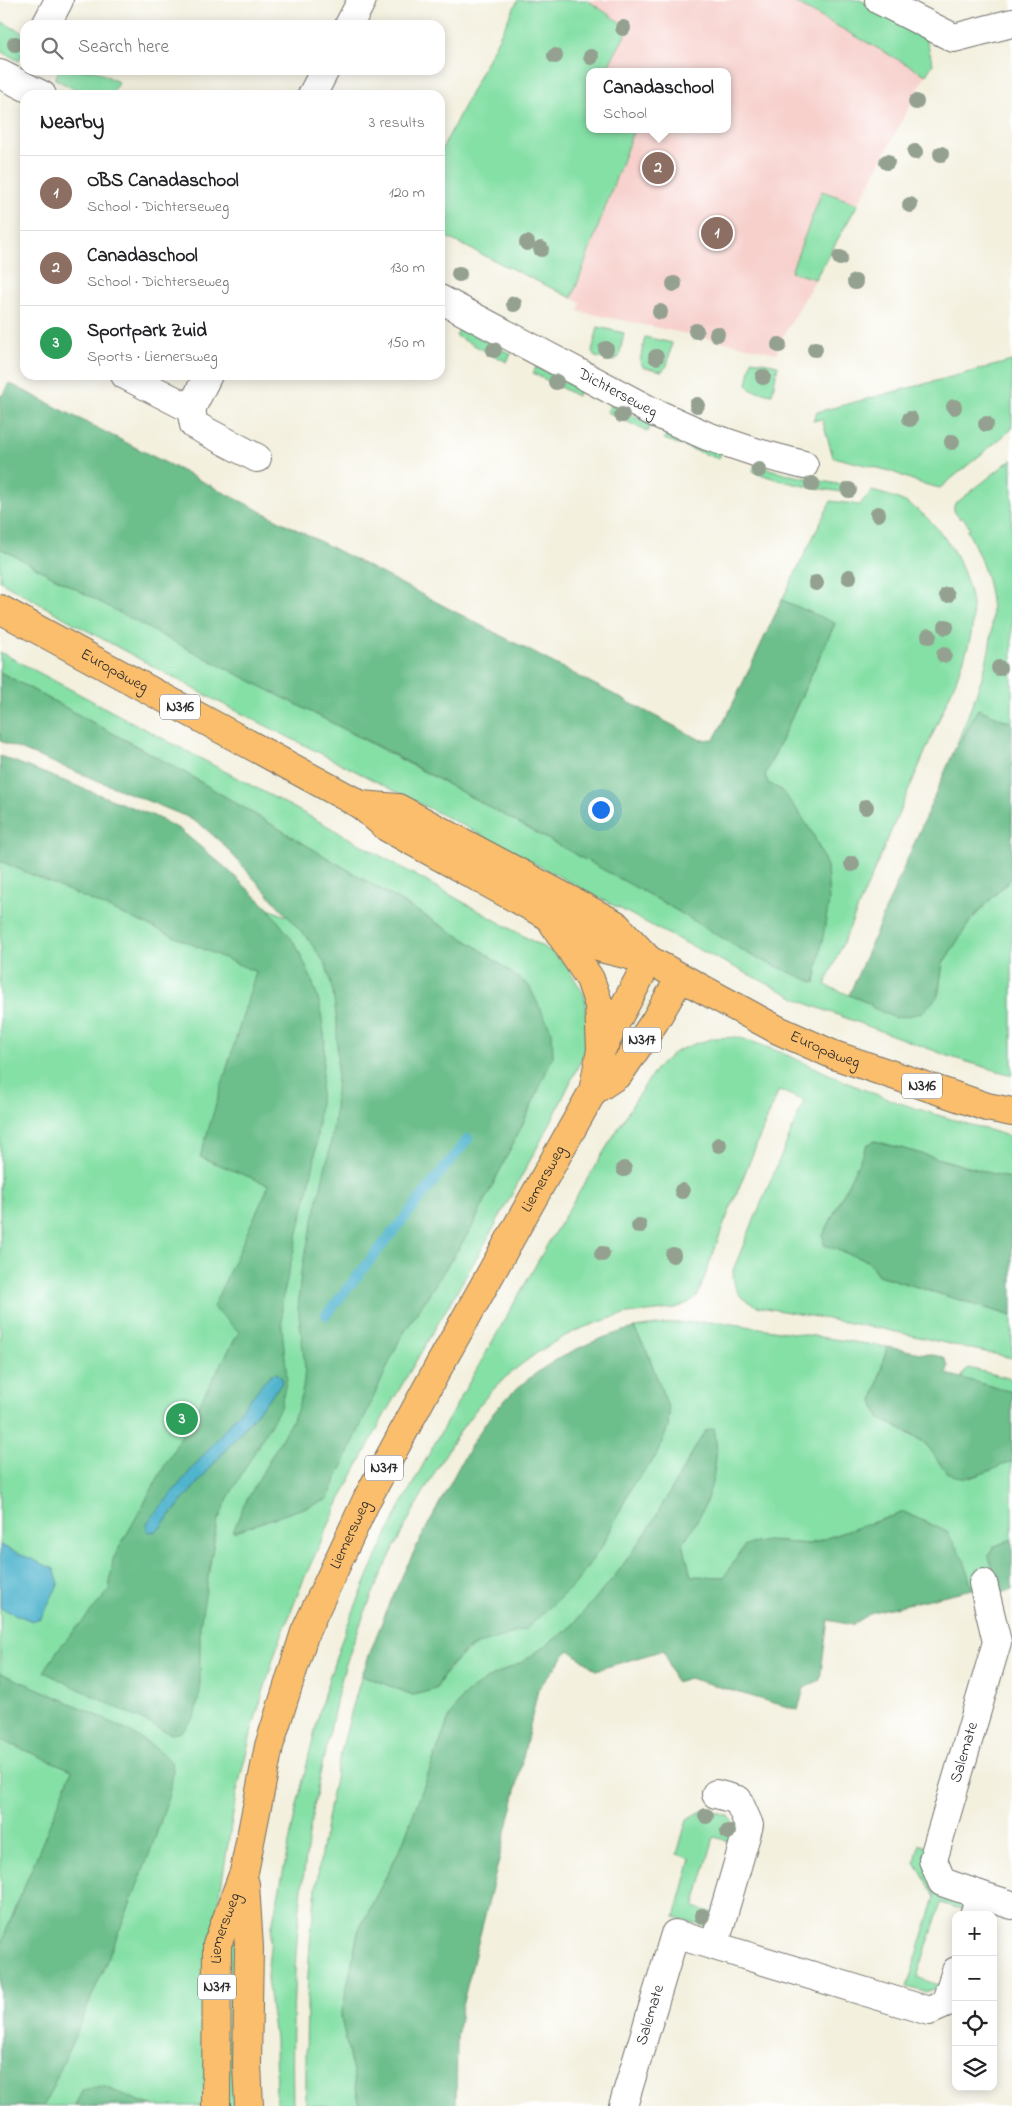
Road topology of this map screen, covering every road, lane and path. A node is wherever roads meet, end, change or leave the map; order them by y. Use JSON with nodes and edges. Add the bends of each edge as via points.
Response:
{"nodes":[{"id":1,"x":59,"y":0,"type":"edge"},
{"id":2,"x":362,"y":0,"type":"edge"},
{"id":3,"x":879,"y":0,"type":"edge"},
{"id":4,"x":49,"y":20,"type":"edge"},
{"id":5,"x":352,"y":20,"type":"edge"},
{"id":6,"x":1012,"y":23,"type":"edge"},
{"id":7,"x":14,"y":74,"type":"edge"},
{"id":8,"x":322,"y":75,"type":"edge"},
{"id":9,"x":35,"y":90,"type":"edge"},
{"id":10,"x":315,"y":90,"type":"edge"},
{"id":11,"x":445,"y":302,"type":"edge"},
{"id":12,"x":135,"y":380,"type":"edge"},
{"id":13,"x":206,"y":380,"type":"edge"},
{"id":14,"x":191,"y":409,"type":"junction"},
{"id":15,"x":257,"y":458,"type":"dead end"},
{"id":16,"x":804,"y":465,"type":"dead end"},
{"id":17,"x":0,"y":609,"type":"edge"},
{"id":18,"x":361,"y":805,"type":"junction"},
{"id":19,"x":548,"y":916,"type":"junction"},
{"id":20,"x":649,"y":960,"type":"junction"},
{"id":21,"x":680,"y":978,"type":"junction"},
{"id":22,"x":602,"y":1050,"type":"junction"},
{"id":23,"x":593,"y":1091,"type":"junction"},
{"id":24,"x":1012,"y":1112,"type":"edge"},
{"id":25,"x":983,"y":1584,"type":"dead end"},
{"id":26,"x":716,"y":1794,"type":"dead end"},
{"id":27,"x":244,"y":1872,"type":"junction"},
{"id":28,"x":977,"y":1905,"type":"edge"},
{"id":29,"x":1012,"y":1905,"type":"edge"},
{"id":30,"x":714,"y":1946,"type":"junction"},
{"id":31,"x":952,"y":1984,"type":"edge"},
{"id":32,"x":216,"y":2106,"type":"edge"},
{"id":33,"x":249,"y":2106,"type":"edge"},
{"id":34,"x":622,"y":2106,"type":"edge"}],
"edges":[{"from":1,"to":4,"type":"street"},
{"from":2,"to":5,"type":"street"},
{"from":3,"to":6,"type":"street","via":[[954,38]]},
{"from":7,"to":9,"type":"street"},
{"from":8,"to":10,"type":"street"},
{"from":11,"to":16,"type":"street","name":"Dichterseweg","via":[[650,412],[707,436]]},
{"from":12,"to":14,"type":"street"},
{"from":13,"to":14,"type":"street"},
{"from":14,"to":15,"type":"street","via":[[194,425]]},
{"from":17,"to":18,"type":"main road","name":"Europaweg","number":"N316"},
{"from":18,"to":19,"type":"main road","name":"Europaweg","number":"N316","via":[[388,828]]},
{"from":18,"to":20,"type":"main road","name":"Europaweg","number":"N316","via":[[398,808],[616,924]]},
{"from":19,"to":20,"type":"main road","name":"Europaweg","number":"N316","via":[[604,949]]},
{"from":19,"to":22,"type":"main road","via":[[590,979],[599,1004]]},
{"from":20,"to":21,"type":"main road","name":"Europaweg","number":"N316"},
{"from":20,"to":22,"type":"main road","name":"Liemersweg","number":"N317"},
{"from":21,"to":23,"type":"main road","name":"Liemersweg","number":"N317","via":[[619,1074]]},
{"from":21,"to":24,"type":"main road","name":"Europaweg","number":"N316","via":[[778,1030],[834,1055],[987,1107]]},
{"from":22,"to":23,"type":"main road","name":"Liemersweg","number":"N317"},
{"from":23,"to":27,"type":"main road","name":"Liemersweg","number":"N317","via":[[368,1497],[305,1632],[269,1746]]},
{"from":25,"to":28,"type":"street","name":"Salemate","via":[[997,1642],[933,1860],[942,1882]]},
{"from":26,"to":30,"type":"street","via":[[738,1800],[749,1825]]},
{"from":27,"to":32,"type":"main road","name":"Liemersweg","number":"N317","via":[[217,1945]]},
{"from":27,"to":33,"type":"main road","name":"Liemersweg","number":"N317","via":[[249,1948]]},
{"from":28,"to":29,"type":"street","name":"Salemate"},
{"from":30,"to":31,"type":"street","name":"Salemate","via":[[929,2012],[946,2004]]},
{"from":30,"to":34,"type":"street","name":"Salemate","via":[[675,1934]]}]}
